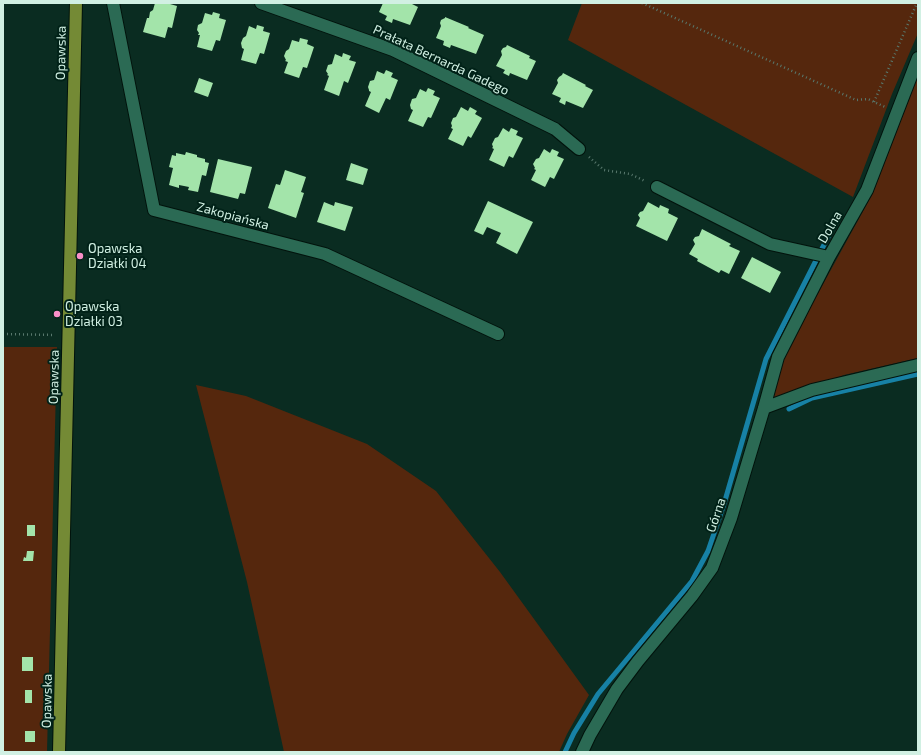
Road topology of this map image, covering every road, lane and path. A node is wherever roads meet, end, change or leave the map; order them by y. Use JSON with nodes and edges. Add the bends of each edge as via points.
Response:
{"nodes":[{"id":1,"x":76,"y":3,"type":"edge"},
{"id":2,"x":113,"y":3,"type":"edge"},
{"id":3,"x":261,"y":3,"type":"edge"},
{"id":4,"x":642,"y":3,"type":"edge"},
{"id":5,"x":917,"y":3,"type":"edge"},
{"id":6,"x":918,"y":58,"type":"edge"},
{"id":7,"x":874,"y":102,"type":"junction"},
{"id":8,"x":897,"y":112,"type":"junction"},
{"id":9,"x":579,"y":149,"type":"joint"},
{"id":10,"x":657,"y":187,"type":"joint"},
{"id":11,"x":829,"y":257,"type":"junction"},
{"id":12,"x":3,"y":334,"type":"edge"},
{"id":13,"x":498,"y":334,"type":"dead end"},
{"id":14,"x":69,"y":335,"type":"junction"},
{"id":15,"x":918,"y":365,"type":"edge"},
{"id":16,"x":764,"y":408,"type":"junction"},
{"id":17,"x":59,"y":752,"type":"edge"},
{"id":18,"x":582,"y":752,"type":"edge"}],
"edges":[{"from":1,"to":14,"type":"main road","name":"Opawska"},
{"from":2,"to":13,"type":"street","name":"Zakopiańska","via":[[154,210],[325,254]]},
{"from":3,"to":9,"type":"street","name":"Prałata Bernarda Gadego","via":[[393,50],[555,129]]},
{"from":4,"to":7,"type":"path","via":[[856,100],[868,99]]},
{"from":5,"to":7,"type":"path"},
{"from":6,"to":8,"type":"street","name":"Dolna"},
{"from":7,"to":8,"type":"path"},
{"from":8,"to":11,"type":"street","name":"Dolna","via":[[867,190]]},
{"from":9,"to":10,"type":"path","via":[[604,170],[630,174]]},
{"from":10,"to":11,"type":"street","via":[[770,244]]},
{"from":11,"to":16,"type":"street","name":"Dolna","via":[[778,357]]},
{"from":12,"to":14,"type":"path"},
{"from":14,"to":17,"type":"main road","name":"Opawska"},
{"from":15,"to":16,"type":"street","via":[[812,390]]},
{"from":16,"to":18,"type":"street","name":"Górna","via":[[731,518],[712,568],[617,689]]}]}
